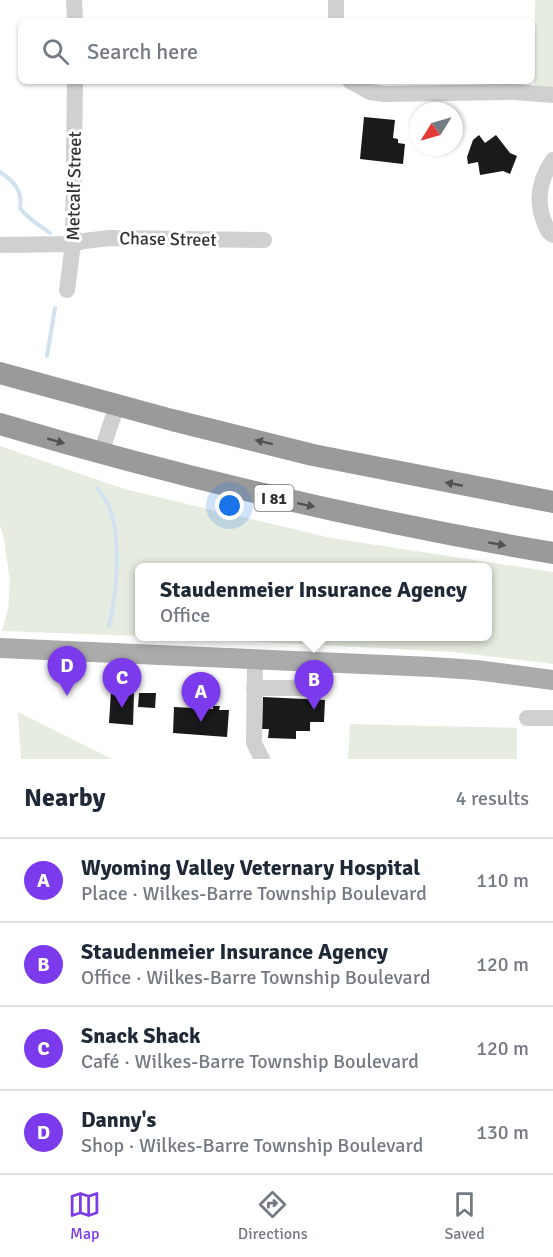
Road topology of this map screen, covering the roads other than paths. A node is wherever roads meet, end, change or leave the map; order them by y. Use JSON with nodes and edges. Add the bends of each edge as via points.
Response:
{"nodes":[{"id":1,"x":74,"y":0,"type":"edge"},
{"id":2,"x":336,"y":0,"type":"edge"},
{"id":3,"x":75,"y":18,"type":"edge"},
{"id":4,"x":336,"y":18,"type":"edge"},
{"id":5,"x":75,"y":84,"type":"edge"},
{"id":6,"x":355,"y":84,"type":"edge"},
{"id":7,"x":553,"y":95,"type":"edge"},
{"id":8,"x":553,"y":160,"type":"edge"},
{"id":9,"x":553,"y":235,"type":"edge"},
{"id":10,"x":264,"y":240,"type":"dead end"},
{"id":11,"x":74,"y":244,"type":"junction"},
{"id":12,"x":0,"y":245,"type":"edge"},
{"id":13,"x":68,"y":290,"type":"dead end"},
{"id":14,"x":0,"y":373,"type":"edge"},
{"id":15,"x":117,"y":405,"type":"junction"},
{"id":16,"x":0,"y":424,"type":"edge"},
{"id":17,"x":101,"y":453,"type":"junction"},
{"id":18,"x":553,"y":502,"type":"edge"},
{"id":19,"x":553,"y":553,"type":"edge"},
{"id":20,"x":0,"y":648,"type":"edge"},
{"id":21,"x":255,"y":658,"type":"junction"},
{"id":22,"x":326,"y":662,"type":"junction"},
{"id":23,"x":553,"y":680,"type":"edge"},
{"id":24,"x":254,"y":688,"type":"junction"},
{"id":25,"x":527,"y":718,"type":"dead end"},
{"id":26,"x":553,"y":718,"type":"edge"},
{"id":27,"x":262,"y":759,"type":"edge"}],
"edges":[{"from":1,"to":3,"type":"street"},
{"from":2,"to":4,"type":"street"},
{"from":5,"to":11,"type":"street","name":"Metcalf Street"},
{"from":6,"to":7,"type":"street","via":[[385,94]]},
{"from":8,"to":9,"type":"street","via":[[539,191],[539,209]]},
{"from":10,"to":11,"type":"street","name":"Chase Street","via":[[110,238]]},
{"from":11,"to":12,"type":"street","name":"Chase Street"},
{"from":11,"to":13,"type":"street","name":"Metcalf Street"},
{"from":14,"to":15,"type":"highway"},
{"from":15,"to":17,"type":"street"},
{"from":18,"to":15,"type":"highway","one_way":true,"via":[[313,455]]},
{"from":16,"to":17,"type":"highway","number":"I 81","one_way":true},
{"from":17,"to":19,"type":"highway","number":"I 81","one_way":true,"via":[[292,502],[450,536]]},
{"from":20,"to":21,"type":"main road"},
{"from":21,"to":22,"type":"main road"},
{"from":21,"to":24,"type":"street"},
{"from":22,"to":23,"type":"main road","via":[[476,670]]},
{"from":22,"to":24,"type":"street","via":[[320,688]]},
{"from":24,"to":27,"type":"street","via":[[254,743]]},
{"from":25,"to":26,"type":"street"}]}
